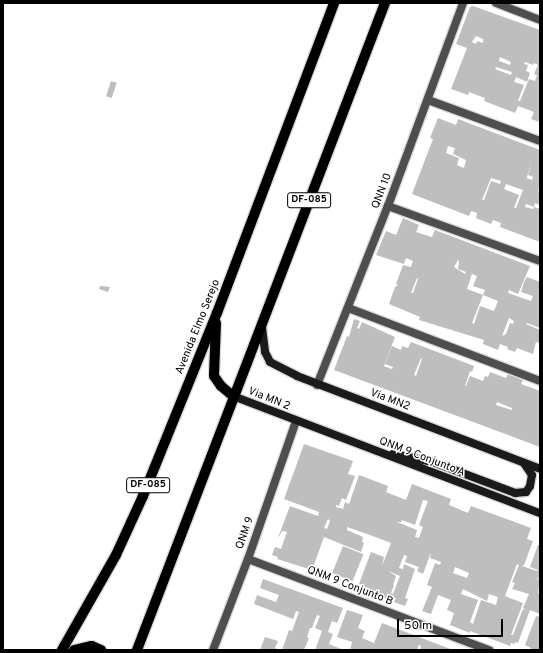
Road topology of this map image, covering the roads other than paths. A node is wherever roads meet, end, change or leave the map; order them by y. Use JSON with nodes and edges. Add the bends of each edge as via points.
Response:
{"nodes":[{"id":1,"x":334,"y":3,"type":"edge"},
{"id":2,"x":385,"y":3,"type":"edge"},
{"id":3,"x":463,"y":3,"type":"edge"},
{"id":4,"x":496,"y":3,"type":"edge"},
{"id":5,"x":540,"y":20,"type":"edge"},
{"id":6,"x":428,"y":100,"type":"junction"},
{"id":7,"x":540,"y":141,"type":"edge"},
{"id":8,"x":388,"y":206,"type":"junction"},
{"id":9,"x":540,"y":261,"type":"edge"},
{"id":10,"x":348,"y":308,"type":"junction"},
{"id":11,"x":217,"y":312,"type":"junction"},
{"id":12,"x":261,"y":325,"type":"junction"},
{"id":13,"x":540,"y":381,"type":"edge"},
{"id":14,"x":317,"y":385,"type":"junction"},
{"id":15,"x":234,"y":396,"type":"junction"},
{"id":16,"x":296,"y":421,"type":"junction"},
{"id":17,"x":369,"y":449,"type":"junction"},
{"id":18,"x":524,"y":463,"type":"junction"},
{"id":19,"x":540,"y":469,"type":"edge"},
{"id":20,"x":540,"y":513,"type":"edge"},
{"id":21,"x":248,"y":559,"type":"junction"},
{"id":22,"x":62,"y":650,"type":"edge"},
{"id":23,"x":74,"y":650,"type":"edge"},
{"id":24,"x":101,"y":650,"type":"edge"},
{"id":25,"x":137,"y":650,"type":"edge"},
{"id":26,"x":213,"y":650,"type":"edge"},
{"id":27,"x":489,"y":650,"type":"edge"}],
"edges":[{"from":1,"to":11,"type":"main road","name":"Avenida Elmo Serejo","number":"DF-085"},
{"from":2,"to":12,"type":"main road","number":"DF-085"},
{"from":3,"to":6,"type":"street","name":"QNN 10"},
{"from":4,"to":5,"type":"street"},
{"from":6,"to":7,"type":"street"},
{"from":6,"to":8,"type":"street","name":"QNN 10"},
{"from":8,"to":9,"type":"street"},
{"from":8,"to":10,"type":"street","name":"QNN 10"},
{"from":10,"to":13,"type":"street"},
{"from":10,"to":14,"type":"street","name":"QNN 10"},
{"from":11,"to":15,"type":"main road","via":[[214,376],[221,386]]},
{"from":11,"to":22,"type":"main road","name":"Avenida Elmo Serejo","number":"DF-085","via":[[143,496],[116,555]]},
{"from":12,"to":14,"type":"main road","name":"Via MN2","via":[[265,352],[270,362]]},
{"from":12,"to":15,"type":"main road","number":"DF-085"},
{"from":14,"to":18,"type":"main road","name":"Via MN2"},
{"from":15,"to":16,"type":"main road","name":"Via MN 2"},
{"from":15,"to":25,"type":"main road","number":"DF-085"},
{"from":16,"to":17,"type":"main road","name":"QNM 9 Conjunto A"},
{"from":16,"to":21,"type":"street","name":"QNM 9"},
{"from":17,"to":18,"type":"main road","via":[[433,462],[515,493],[526,492],[530,486],[532,475]]},
{"from":17,"to":20,"type":"main road","name":"QNM 9 Conjunto A"},
{"from":18,"to":19,"type":"main road","name":"Via MN2"},
{"from":21,"to":26,"type":"street","name":"QNM 9"},
{"from":21,"to":27,"type":"street","name":"QNM 9 Conjunto B"},
{"from":23,"to":24,"type":"main road","via":[[92,646]]}]}
